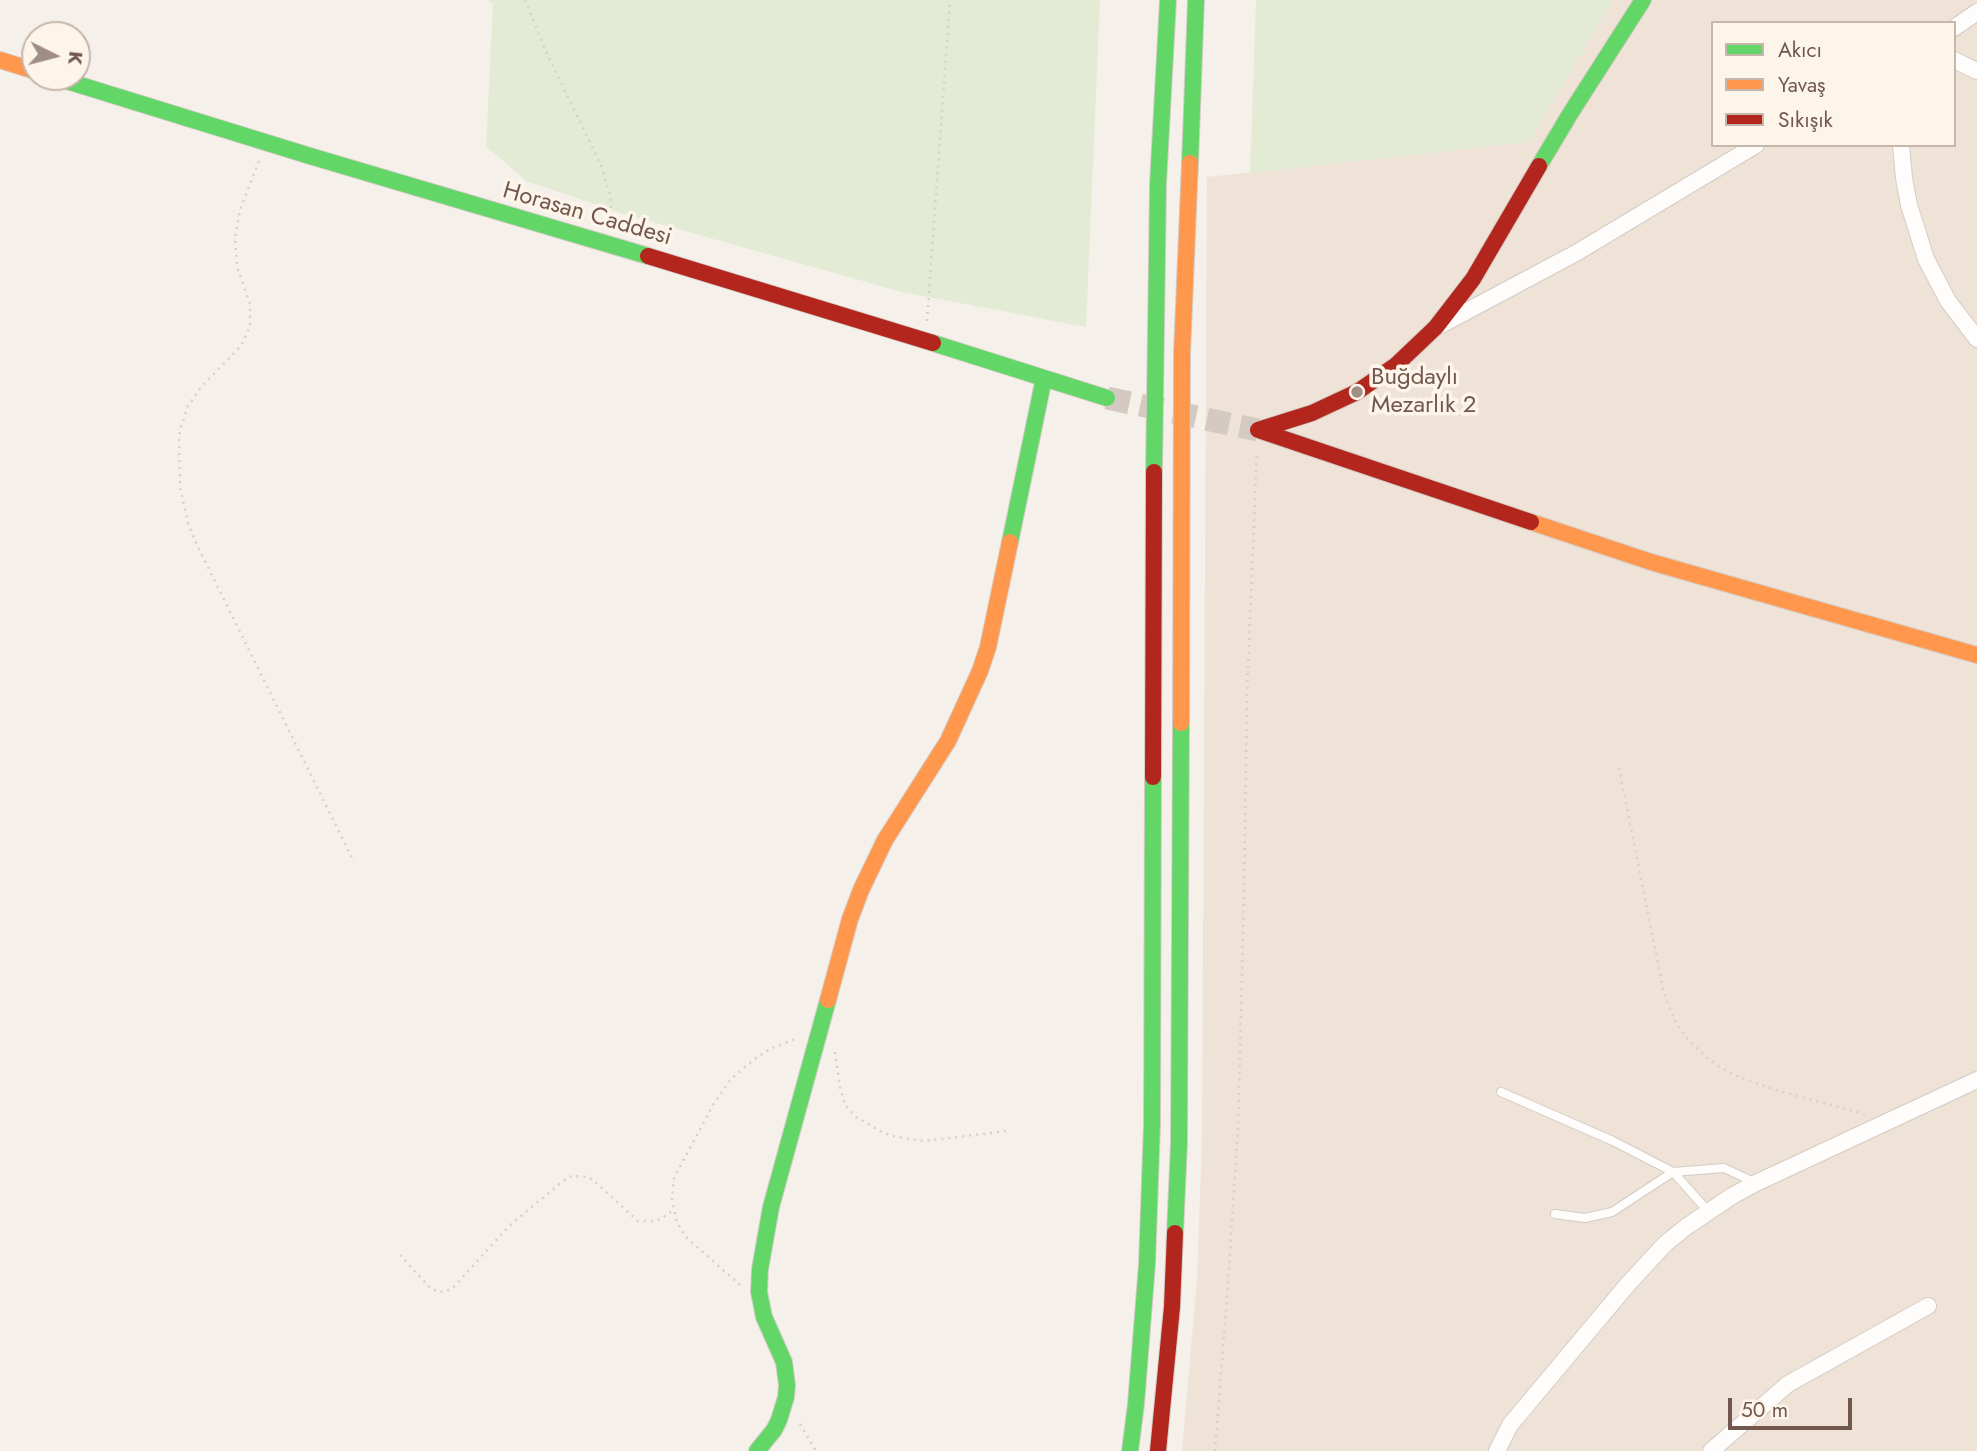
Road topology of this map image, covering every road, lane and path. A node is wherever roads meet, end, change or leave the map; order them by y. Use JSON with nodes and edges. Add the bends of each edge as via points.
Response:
{"nodes":[{"id":1,"x":525,"y":0,"type":"edge"},
{"id":2,"x":950,"y":0,"type":"edge"},
{"id":3,"x":1168,"y":0,"type":"edge"},
{"id":4,"x":1196,"y":0,"type":"edge"},
{"id":5,"x":1643,"y":0,"type":"edge"},
{"id":6,"x":1977,"y":12,"type":"edge"},
{"id":7,"x":1956,"y":27,"type":"edge"},
{"id":8,"x":0,"y":60,"type":"edge"},
{"id":9,"x":1956,"y":61,"type":"edge"},
{"id":10,"x":21,"y":67,"type":"edge"},
{"id":11,"x":1977,"y":71,"type":"edge"},
{"id":12,"x":91,"y":88,"type":"edge"},
{"id":13,"x":267,"y":143,"type":"junction"},
{"id":14,"x":1753,"y":147,"type":"edge"},
{"id":15,"x":1901,"y":147,"type":"edge"},
{"id":16,"x":613,"y":246,"type":"junction"},
{"id":17,"x":1436,"y":327,"type":"junction"},
{"id":18,"x":1977,"y":339,"type":"edge"},
{"id":19,"x":926,"y":340,"type":"junction"},
{"id":20,"x":1044,"y":377,"type":"junction"},
{"id":21,"x":1107,"y":398,"type":"tunnel mouth"},
{"id":22,"x":1258,"y":430,"type":"junction"},
{"id":23,"x":1977,"y":654,"type":"edge"},
{"id":24,"x":1619,"y":768,"type":"dead end"},
{"id":25,"x":354,"y":862,"type":"dead end"},
{"id":26,"x":818,"y":1034,"type":"junction"},
{"id":27,"x":1977,"y":1080,"type":"edge"},
{"id":28,"x":1501,"y":1092,"type":"dead end"},
{"id":29,"x":1890,"y":1120,"type":"junction"},
{"id":30,"x":1007,"y":1132,"type":"dead end"},
{"id":31,"x":1673,"y":1172,"type":"junction"},
{"id":32,"x":1756,"y":1183,"type":"junction"},
{"id":33,"x":673,"y":1210,"type":"junction"},
{"id":34,"x":1708,"y":1211,"type":"junction"},
{"id":35,"x":1555,"y":1214,"type":"dead end"},
{"id":36,"x":400,"y":1255,"type":"dead end"},
{"id":37,"x":761,"y":1303,"type":"junction"},
{"id":38,"x":1928,"y":1306,"type":"dead end"},
{"id":39,"x":786,"y":1397,"type":"junction"},
{"id":40,"x":757,"y":1451,"type":"edge"},
{"id":41,"x":816,"y":1451,"type":"edge"},
{"id":42,"x":1130,"y":1451,"type":"edge"},
{"id":43,"x":1158,"y":1451,"type":"edge"},
{"id":44,"x":1215,"y":1451,"type":"edge"},
{"id":45,"x":1497,"y":1451,"type":"edge"},
{"id":46,"x":1711,"y":1451,"type":"edge"}],
"edges":[{"from":1,"to":16,"type":"path","via":[[606,180],[613,212]]},
{"from":2,"to":19,"type":"path"},
{"from":3,"to":42,"type":"main road","via":[[1155,358],[1152,1124],[1147,1264]]},
{"from":4,"to":43,"type":"main road","via":[[1182,353],[1180,1143]]},
{"from":5,"to":17,"type":"main road","via":[[1473,279]]},
{"from":6,"to":7,"type":"street"},
{"from":8,"to":10,"type":"main road"},
{"from":9,"to":11,"type":"street"},
{"from":12,"to":13,"type":"main road","name":"Horasan Caddesi"},
{"from":13,"to":16,"type":"main road","name":"Horasan Caddesi"},
{"from":13,"to":25,"type":"path","via":[[240,209],[235,238],[237,267],[250,304],[250,326],[241,346],[188,406],[180,430],[180,487],[196,543]]},
{"from":14,"to":17,"type":"street","via":[[1576,253]]},
{"from":15,"to":18,"type":"street","via":[[1909,205],[1926,259],[1948,301]]},
{"from":16,"to":19,"type":"main road","name":"Horasan Caddesi"},
{"from":17,"to":22,"type":"main road","via":[[1396,365],[1357,392]]},
{"from":19,"to":20,"type":"main road","name":"Horasan Caddesi"},
{"from":20,"to":21,"type":"main road","name":"Horasan Caddesi"},
{"from":20,"to":26,"type":"main road","via":[[980,671],[935,765],[872,865],[850,919]]},
{"from":22,"to":23,"type":"main road","via":[[1651,562]]},
{"from":22,"to":44,"type":"path","via":[[1247,692],[1238,1129]]},
{"from":24,"to":29,"type":"path","via":[[1664,994],[1685,1036],[1706,1057],[1741,1078]]},
{"from":26,"to":30,"type":"path","via":[[835,1052],[845,1105],[871,1127],[925,1141]]},
{"from":26,"to":33,"type":"path","via":[[770,1049],[732,1079],[674,1178]]},
{"from":26,"to":37,"type":"main road","via":[[771,1207],[760,1269]]},
{"from":27,"to":29,"type":"street"},
{"from":28,"to":31,"type":"lane"},
{"from":29,"to":32,"type":"street"},
{"from":31,"to":32,"type":"lane","via":[[1724,1168]]},
{"from":31,"to":34,"type":"lane"},
{"from":31,"to":35,"type":"lane","via":[[1612,1212],[1585,1218]]},
{"from":32,"to":34,"type":"street"},
{"from":33,"to":36,"type":"path","via":[[653,1221],[638,1221],[594,1181],[574,1175],[509,1226],[452,1289],[431,1290]]},
{"from":33,"to":37,"type":"path","via":[[686,1237]]},
{"from":34,"to":45,"type":"street","via":[[1665,1244],[1628,1284],[1510,1425]]},
{"from":37,"to":39,"type":"main road","via":[[784,1362]]},
{"from":38,"to":46,"type":"street","via":[[1788,1384]]},
{"from":39,"to":40,"type":"main road","via":[[774,1430]]},
{"from":39,"to":41,"type":"path"}]}
